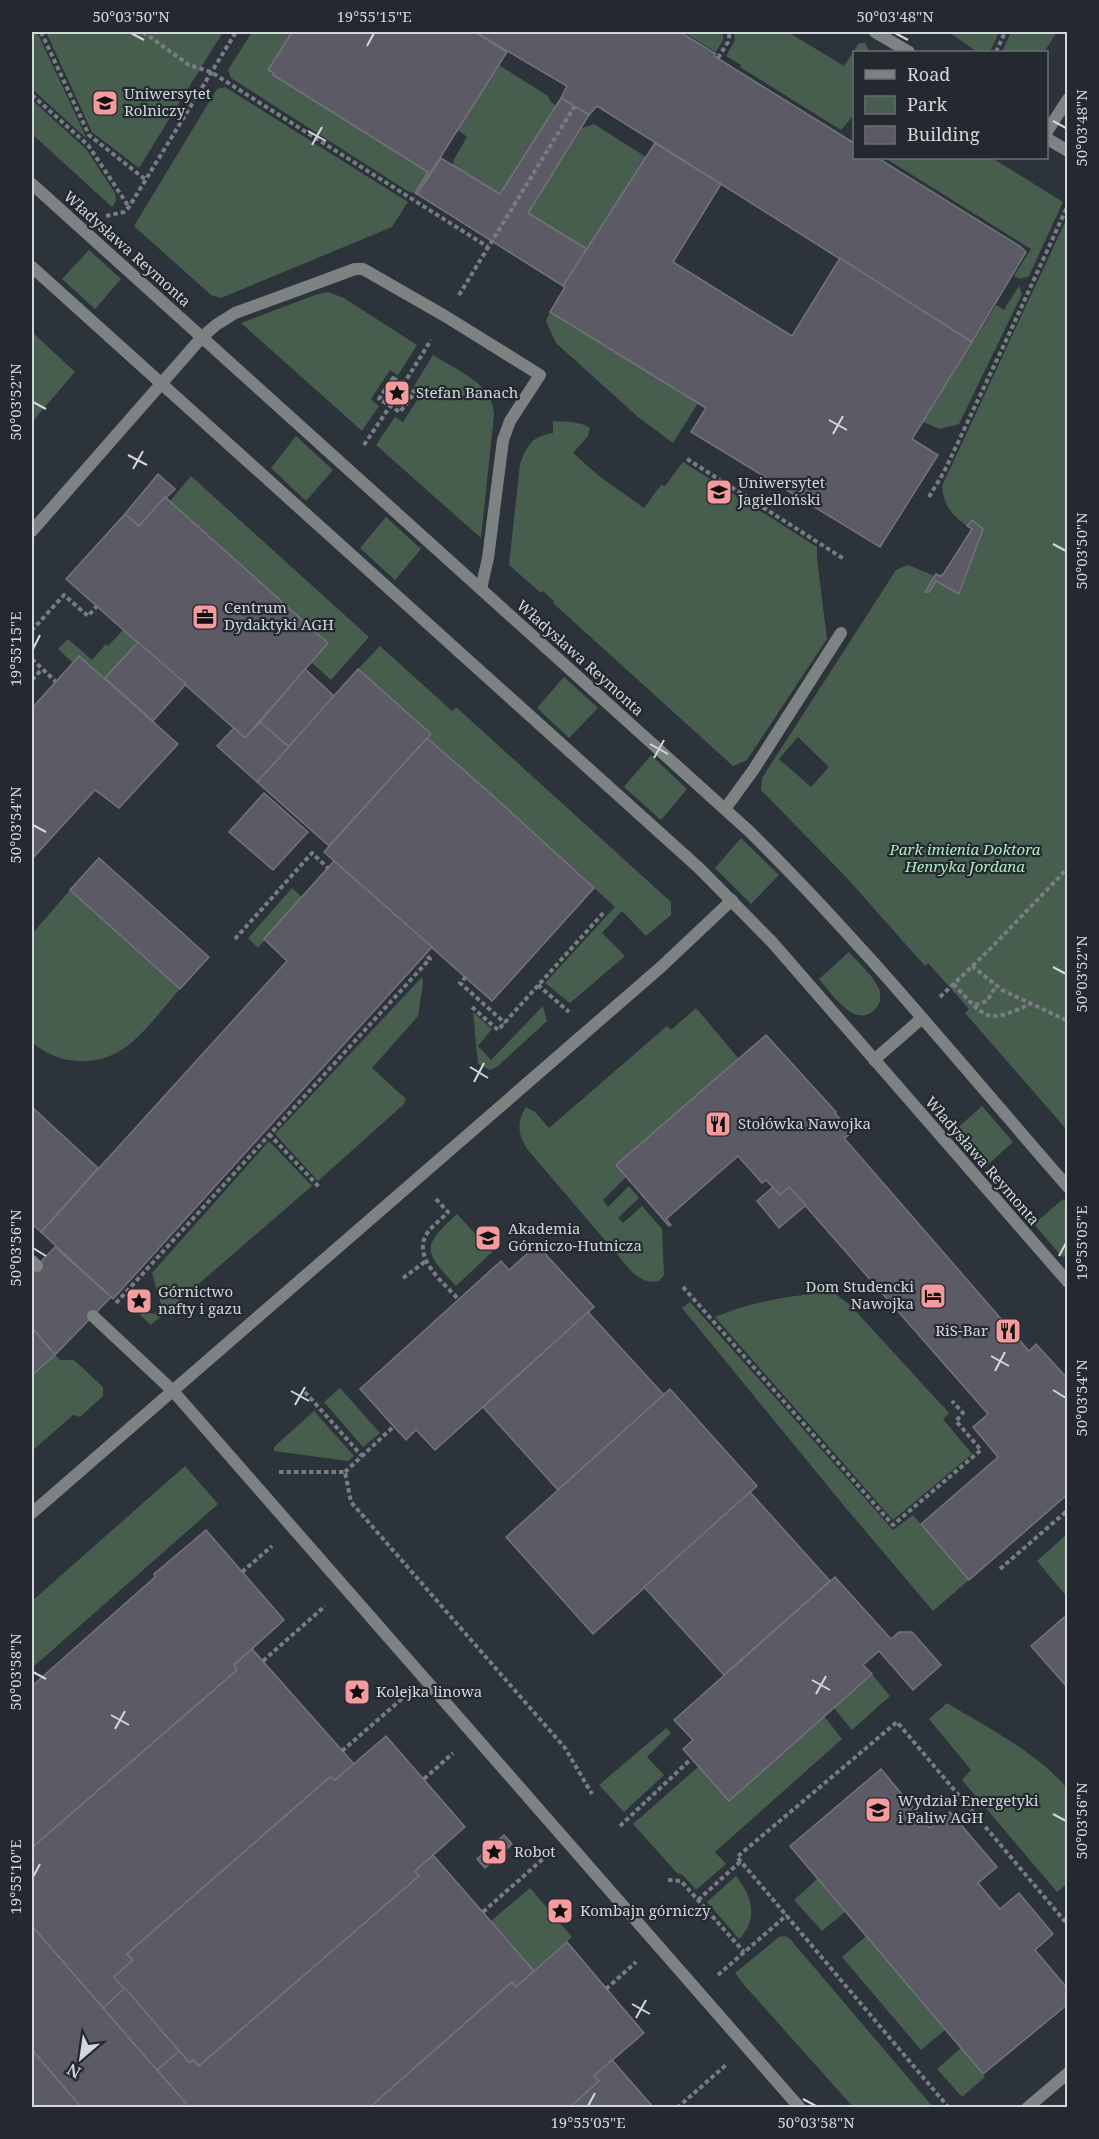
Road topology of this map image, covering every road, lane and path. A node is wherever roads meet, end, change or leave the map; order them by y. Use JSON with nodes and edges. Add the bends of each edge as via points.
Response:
{"nodes":[{"id":1,"x":41,"y":32,"type":"edge"},
{"id":2,"x":143,"y":32,"type":"edge"},
{"id":3,"x":236,"y":32,"type":"edge"},
{"id":4,"x":730,"y":32,"type":"edge"},
{"id":5,"x":875,"y":32,"type":"edge"},
{"id":6,"x":1005,"y":32,"type":"edge"},
{"id":7,"x":907,"y":51,"type":"edge"},
{"id":8,"x":996,"y":51,"type":"edge"},
{"id":9,"x":718,"y":58,"type":"dead end"},
{"id":10,"x":211,"y":72,"type":"junction"},
{"id":11,"x":32,"y":95,"type":"edge"},
{"id":12,"x":1068,"y":99,"type":"edge"},
{"id":13,"x":574,"y":106,"type":"dead end"},
{"id":14,"x":1048,"y":131,"type":"edge"},
{"id":15,"x":1048,"y":139,"type":"edge"},
{"id":16,"x":1068,"y":151,"type":"edge"},
{"id":17,"x":146,"y":180,"type":"junction"},
{"id":18,"x":32,"y":184,"type":"edge"},
{"id":19,"x":1068,"y":205,"type":"edge"},
{"id":20,"x":129,"y":207,"type":"junction"},
{"id":21,"x":99,"y":217,"type":"dead end"},
{"id":22,"x":488,"y":247,"type":"junction"},
{"id":23,"x":32,"y":267,"type":"edge"},
{"id":24,"x":446,"y":316,"type":"junction"},
{"id":25,"x":202,"y":337,"type":"junction"},
{"id":26,"x":161,"y":384,"type":"junction"},
{"id":27,"x":403,"y":385,"type":"junction"},
{"id":28,"x":390,"y":406,"type":"junction"},
{"id":29,"x":364,"y":445,"type":"dead end"},
{"id":30,"x":687,"y":459,"type":"dead end"},
{"id":31,"x":929,"y":497,"type":"dead end"},
{"id":32,"x":32,"y":531,"type":"edge"},
{"id":33,"x":844,"y":559,"type":"dead end"},
{"id":34,"x":481,"y":589,"type":"junction"},
{"id":35,"x":97,"y":606,"type":"dead end"},
{"id":36,"x":32,"y":627,"type":"edge"},
{"id":37,"x":841,"y":633,"type":"dead end"},
{"id":38,"x":32,"y":659,"type":"edge"},
{"id":39,"x":42,"y":669,"type":"junction"},
{"id":40,"x":32,"y":680,"type":"edge"},
{"id":41,"x":56,"y":682,"type":"dead end"},
{"id":42,"x":725,"y":809,"type":"junction"},
{"id":43,"x":328,"y":868,"type":"dead end"},
{"id":44,"x":1068,"y":868,"type":"edge"},
{"id":45,"x":732,"y":900,"type":"junction"},
{"id":46,"x":605,"y":911,"type":"dead end"},
{"id":47,"x":235,"y":939,"type":"dead end"},
{"id":48,"x":425,"y":954,"type":"dead end"},
{"id":49,"x":972,"y":966,"type":"junction"},
{"id":50,"x":466,"y":977,"type":"dead end"},
{"id":51,"x":953,"y":984,"type":"junction"},
{"id":52,"x":538,"y":985,"type":"junction"},
{"id":53,"x":996,"y":986,"type":"junction"},
{"id":54,"x":940,"y":997,"type":"dead end"},
{"id":55,"x":1030,"y":1004,"type":"junction"},
{"id":56,"x":974,"y":1005,"type":"junction"},
{"id":57,"x":472,"y":1007,"type":"dead end"},
{"id":58,"x":569,"y":1013,"type":"dead end"},
{"id":59,"x":921,"y":1019,"type":"junction"},
{"id":60,"x":1068,"y":1021,"type":"edge"},
{"id":61,"x":505,"y":1023,"type":"junction"},
{"id":62,"x":874,"y":1060,"type":"junction"},
{"id":63,"x":269,"y":1134,"type":"junction"},
{"id":64,"x":418,"y":1178,"type":"junction"},
{"id":65,"x":1068,"y":1187,"type":"edge"},
{"id":66,"x":320,"y":1188,"type":"dead end"},
{"id":67,"x":426,"y":1261,"type":"junction"},
{"id":68,"x":403,"y":1278,"type":"dead end"},
{"id":69,"x":1068,"y":1282,"type":"edge"},
{"id":70,"x":683,"y":1287,"type":"dead end"},
{"id":71,"x":459,"y":1300,"type":"dead end"},
{"id":72,"x":111,"y":1308,"type":"dead end"},
{"id":73,"x":93,"y":1316,"type":"dead end"},
{"id":74,"x":173,"y":1390,"type":"junction"},
{"id":75,"x":305,"y":1392,"type":"dead end"},
{"id":76,"x":952,"y":1401,"type":"dead end"},
{"id":77,"x":394,"y":1426,"type":"dead end"},
{"id":78,"x":362,"y":1456,"type":"junction"},
{"id":79,"x":277,"y":1472,"type":"dead end"},
{"id":80,"x":345,"y":1472,"type":"junction"},
{"id":81,"x":1068,"y":1510,"type":"edge"},
{"id":82,"x":32,"y":1513,"type":"edge"},
{"id":83,"x":275,"y":1544,"type":"dead end"},
{"id":84,"x":1000,"y":1569,"type":"dead end"},
{"id":85,"x":242,"y":1572,"type":"dead end"},
{"id":86,"x":328,"y":1604,"type":"dead end"},
{"id":87,"x":263,"y":1661,"type":"dead end"},
{"id":88,"x":407,"y":1695,"type":"dead end"},
{"id":89,"x":342,"y":1751,"type":"dead end"},
{"id":90,"x":456,"y":1751,"type":"dead end"},
{"id":91,"x":691,"y":1759,"type":"dead end"},
{"id":92,"x":424,"y":1779,"type":"dead end"},
{"id":93,"x":592,"y":1794,"type":"dead end"},
{"id":94,"x":620,"y":1826,"type":"dead end"},
{"id":95,"x":548,"y":1855,"type":"dead end"},
{"id":96,"x":741,"y":1862,"type":"junction"},
{"id":97,"x":668,"y":1880,"type":"dead end"},
{"id":98,"x":698,"y":1900,"type":"junction"},
{"id":99,"x":483,"y":1912,"type":"dead end"},
{"id":100,"x":787,"y":1915,"type":"junction"},
{"id":101,"x":1068,"y":1925,"type":"edge"},
{"id":102,"x":744,"y":1952,"type":"junction"},
{"id":103,"x":638,"y":1959,"type":"dead end"},
{"id":104,"x":606,"y":1989,"type":"dead end"},
{"id":105,"x":699,"y":1991,"type":"junction"},
{"id":106,"x":729,"y":2063,"type":"dead end"},
{"id":107,"x":1068,"y":2073,"type":"edge"},
{"id":108,"x":677,"y":2108,"type":"edge"},
{"id":109,"x":800,"y":2108,"type":"edge"},
{"id":110,"x":949,"y":2108,"type":"edge"},
{"id":111,"x":1027,"y":2108,"type":"edge"}],
"edges":[{"from":1,"to":17,"type":"path","via":[[89,135]]},
{"from":2,"to":10,"type":"path","via":[[189,65]]},
{"from":3,"to":10,"type":"path"},
{"from":4,"to":9,"type":"path"},
{"from":5,"to":7,"type":"street"},
{"from":6,"to":8,"type":"path"},
{"from":10,"to":17,"type":"path"},
{"from":10,"to":22,"type":"path"},
{"from":11,"to":20,"type":"path","via":[[87,145]]},
{"from":12,"to":14,"type":"street"},
{"from":13,"to":22,"type":"path"},
{"from":15,"to":16,"type":"street"},
{"from":17,"to":20,"type":"path"},
{"from":18,"to":25,"type":"street","name":"Władysława Reymonta"},
{"from":19,"to":31,"type":"path"},
{"from":20,"to":21,"type":"path","via":[[124,212]]},
{"from":22,"to":24,"type":"path"},
{"from":23,"to":26,"type":"street","name":"Władysława Reymonta"},
{"from":24,"to":25,"type":"street","via":[[371,272],[355,269],[235,313]]},
{"from":24,"to":27,"type":"path"},
{"from":24,"to":34,"type":"street","via":[[540,375],[503,440]]},
{"from":25,"to":26,"type":"street"},
{"from":25,"to":34,"type":"street","name":"Władysława Reymonta"},
{"from":26,"to":32,"type":"street"},
{"from":26,"to":45,"type":"street","name":"Władysława Reymonta"},
{"from":27,"to":28,"type":"path","via":[[393,378],[379,399]]},
{"from":27,"to":28,"type":"path","via":[[415,392],[400,412]]},
{"from":28,"to":29,"type":"path"},
{"from":30,"to":33,"type":"path"},
{"from":34,"to":42,"type":"street","name":"Władysława Reymonta"},
{"from":35,"to":36,"type":"path","via":[[88,616],[64,595]]},
{"from":37,"to":42,"type":"street"},
{"from":38,"to":39,"type":"path"},
{"from":39,"to":40,"type":"path"},
{"from":39,"to":41,"type":"path"},
{"from":42,"to":59,"type":"street","name":"Władysława Reymonta","via":[[806,889]]},
{"from":43,"to":47,"type":"path","via":[[312,853]]},
{"from":44,"to":49,"type":"path"},
{"from":45,"to":62,"type":"street","name":"Władysława Reymonta"},
{"from":45,"to":64,"type":"street","via":[[661,967]]},
{"from":46,"to":52,"type":"path"},
{"from":48,"to":63,"type":"path","via":[[430,958]]},
{"from":49,"to":51,"type":"path"},
{"from":49,"to":53,"type":"path"},
{"from":50,"to":61,"type":"path","via":[[460,983]]},
{"from":51,"to":54,"type":"path"},
{"from":51,"to":56,"type":"path"},
{"from":52,"to":58,"type":"path"},
{"from":52,"to":61,"type":"path"},
{"from":53,"to":55,"type":"path"},
{"from":53,"to":56,"type":"path","via":[[987,1000]]},
{"from":55,"to":56,"type":"path","via":[[997,1017],[983,1014]]},
{"from":55,"to":60,"type":"path"},
{"from":57,"to":61,"type":"path","via":[[498,1030]]},
{"from":59,"to":62,"type":"street"},
{"from":59,"to":65,"type":"street","name":"Władysława Reymonta"},
{"from":62,"to":69,"type":"street","name":"Władysława Reymonta"},
{"from":63,"to":66,"type":"path"},
{"from":63,"to":72,"type":"path"},
{"from":64,"to":67,"type":"path","via":[[448,1212],[425,1237],[422,1251]]},
{"from":64,"to":74,"type":"street"},
{"from":67,"to":68,"type":"path"},
{"from":67,"to":71,"type":"path"},
{"from":70,"to":76,"type":"path","via":[[893,1525],[981,1450],[956,1421],[963,1413]]},
{"from":73,"to":74,"type":"street"},
{"from":74,"to":82,"type":"street"},
{"from":74,"to":105,"type":"street"},
{"from":75,"to":78,"type":"path"},
{"from":77,"to":78,"type":"path"},
{"from":78,"to":80,"type":"path"},
{"from":79,"to":80,"type":"path"},
{"from":80,"to":93,"type":"path","via":[[351,1502],[566,1748]]},
{"from":81,"to":84,"type":"path"},
{"from":83,"to":85,"type":"path"},
{"from":86,"to":87,"type":"path"},
{"from":88,"to":89,"type":"path"},
{"from":90,"to":92,"type":"path"},
{"from":91,"to":94,"type":"path"},
{"from":95,"to":99,"type":"path"},
{"from":96,"to":98,"type":"path"},
{"from":96,"to":100,"type":"path"},
{"from":96,"to":101,"type":"path","via":[[737,1857],[897,1722]]},
{"from":97,"to":98,"type":"path","via":[[681,1881]]},
{"from":98,"to":102,"type":"path"},
{"from":100,"to":102,"type":"path"},
{"from":100,"to":110,"type":"path"},
{"from":102,"to":105,"type":"path"},
{"from":103,"to":104,"type":"path"},
{"from":105,"to":109,"type":"street"},
{"from":106,"to":108,"type":"path"},
{"from":107,"to":111,"type":"street"}]}
